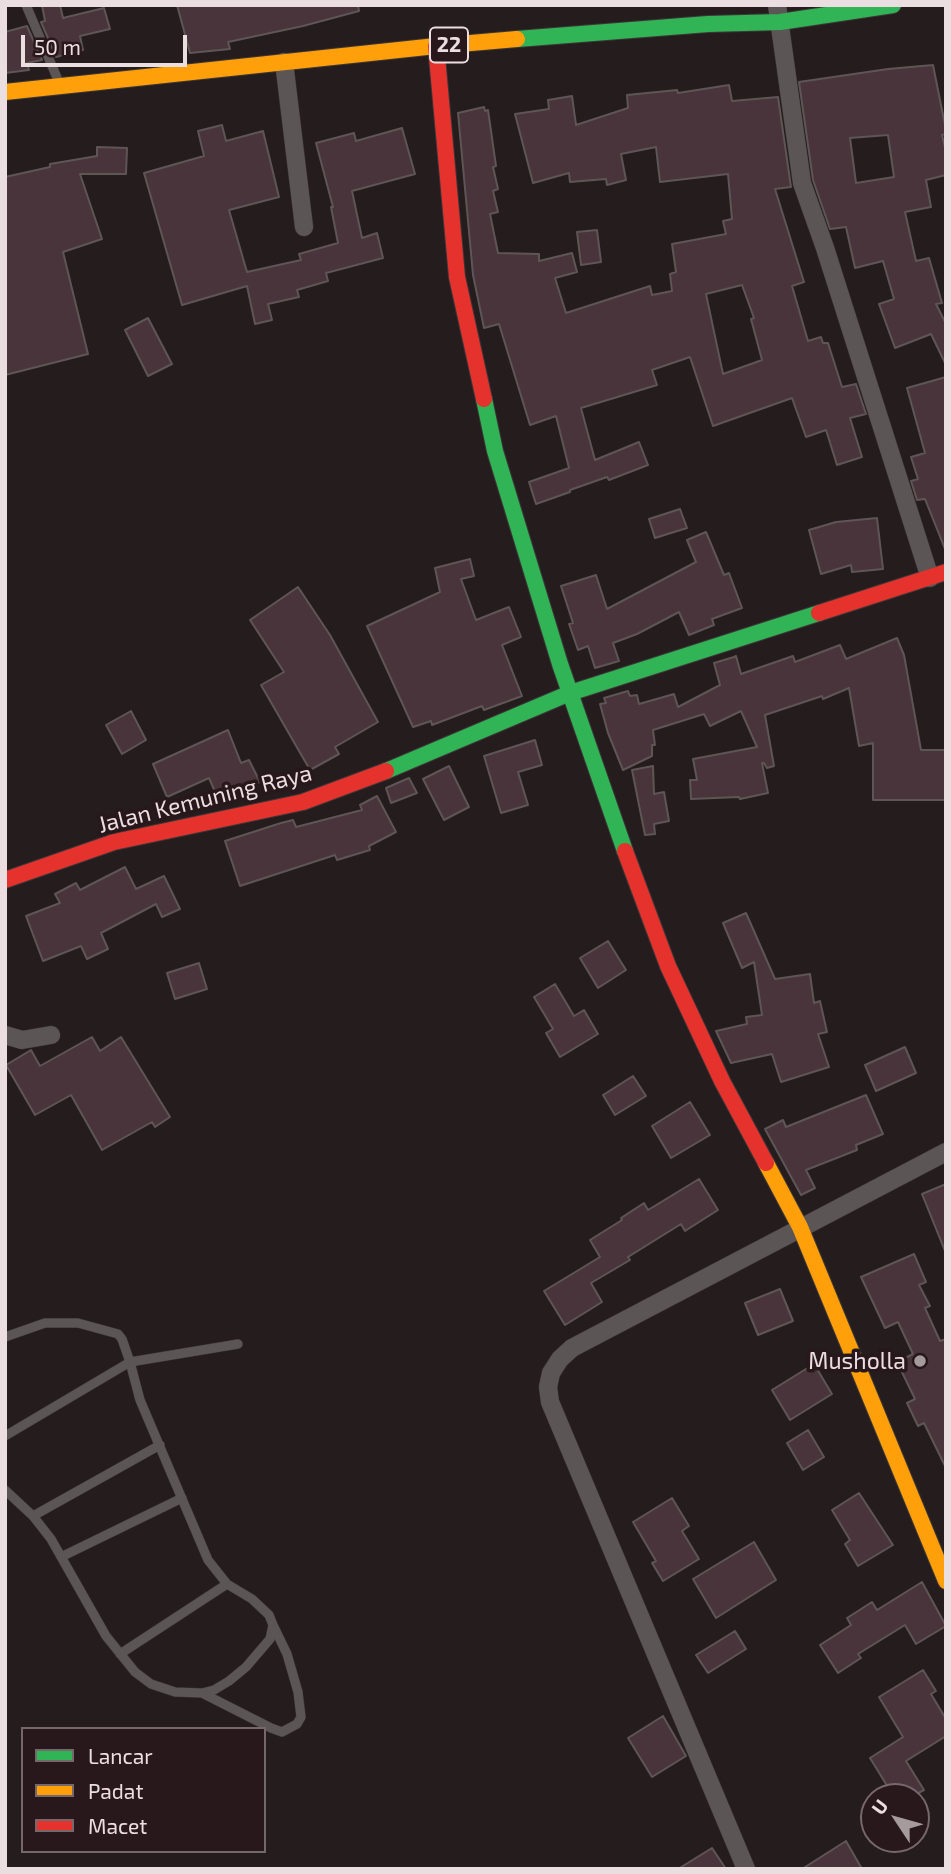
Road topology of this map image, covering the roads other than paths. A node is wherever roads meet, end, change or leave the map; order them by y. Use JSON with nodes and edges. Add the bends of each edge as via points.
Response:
{"nodes":[{"id":1,"x":26,"y":5,"type":"edge"},
{"id":2,"x":893,"y":5,"type":"edge"},
{"id":3,"x":778,"y":13,"type":"edge"},
{"id":4,"x":436,"y":46,"type":"junction"},
{"id":5,"x":284,"y":62,"type":"junction"},
{"id":6,"x":60,"y":85,"type":"junction"},
{"id":7,"x":5,"y":92,"type":"edge"},
{"id":8,"x":304,"y":227,"type":"dead end"},
{"id":9,"x":938,"y":575,"type":"edge"},
{"id":10,"x":570,"y":693,"type":"junction"},
{"id":11,"x":5,"y":880,"type":"edge"},
{"id":12,"x":5,"y":1035,"type":"edge"},
{"id":13,"x":51,"y":1035,"type":"dead end"},
{"id":14,"x":946,"y":1152,"type":"edge"},
{"id":15,"x":800,"y":1227,"type":"junction"},
{"id":16,"x":5,"y":1337,"type":"edge"},
{"id":17,"x":238,"y":1344,"type":"dead end"},
{"id":18,"x":130,"y":1362,"type":"junction"},
{"id":19,"x":5,"y":1436,"type":"edge"},
{"id":20,"x":160,"y":1445,"type":"junction"},
{"id":21,"x":5,"y":1490,"type":"edge"},
{"id":22,"x":182,"y":1498,"type":"junction"},
{"id":23,"x":33,"y":1516,"type":"junction"},
{"id":24,"x":63,"y":1556,"type":"junction"},
{"id":25,"x":946,"y":1581,"type":"edge"},
{"id":26,"x":227,"y":1584,"type":"junction"},
{"id":27,"x":273,"y":1625,"type":"junction"},
{"id":28,"x":120,"y":1654,"type":"junction"},
{"id":29,"x":202,"y":1693,"type":"junction"},
{"id":30,"x":747,"y":1869,"type":"edge"}],
"edges":[{"from":1,"to":6,"type":"lane"},
{"from":2,"to":3,"type":"main road","number":"22"},
{"from":3,"to":4,"type":"main road","number":"22","via":[[708,24]]},
{"from":3,"to":9,"type":"street","via":[[802,183]]},
{"from":4,"to":5,"type":"main road","number":"22"},
{"from":4,"to":10,"type":"main road","via":[[457,277],[495,451]]},
{"from":5,"to":6,"type":"main road","number":"22"},
{"from":5,"to":8,"type":"street"},
{"from":6,"to":7,"type":"main road","number":"22"},
{"from":9,"to":10,"type":"main road","name":"Jalan Kemuning Raya"},
{"from":10,"to":11,"type":"main road","name":"Jalan Kemuning Raya","via":[[303,802],[114,842]]},
{"from":10,"to":15,"type":"main road","via":[[668,966],[722,1081]]},
{"from":12,"to":13,"type":"street","via":[[22,1040]]},
{"from":14,"to":15,"type":"street"},
{"from":15,"to":25,"type":"main road"},
{"from":15,"to":30,"type":"street","via":[[572,1348],[551,1373],[548,1387],[550,1402]]},
{"from":16,"to":18,"type":"lane","via":[[45,1323],[78,1323],[118,1334]]},
{"from":17,"to":18,"type":"lane"},
{"from":18,"to":19,"type":"lane"},
{"from":18,"to":20,"type":"lane","via":[[140,1400]]},
{"from":20,"to":22,"type":"lane"},
{"from":20,"to":23,"type":"lane"},
{"from":21,"to":23,"type":"lane"},
{"from":22,"to":24,"type":"lane"},
{"from":22,"to":26,"type":"lane","via":[[208,1560]]},
{"from":23,"to":24,"type":"lane"},
{"from":24,"to":28,"type":"lane","via":[[76,1586]]},
{"from":26,"to":27,"type":"lane","via":[[252,1599]]},
{"from":26,"to":28,"type":"lane"},
{"from":27,"to":29,"type":"lane","via":[[270,1639],[246,1667],[221,1686]]},
{"from":27,"to":29,"type":"lane","via":[[299,1692],[301,1717],[297,1724],[282,1731],[271,1728]]},
{"from":28,"to":29,"type":"lane","via":[[150,1684],[175,1692]]}]}
